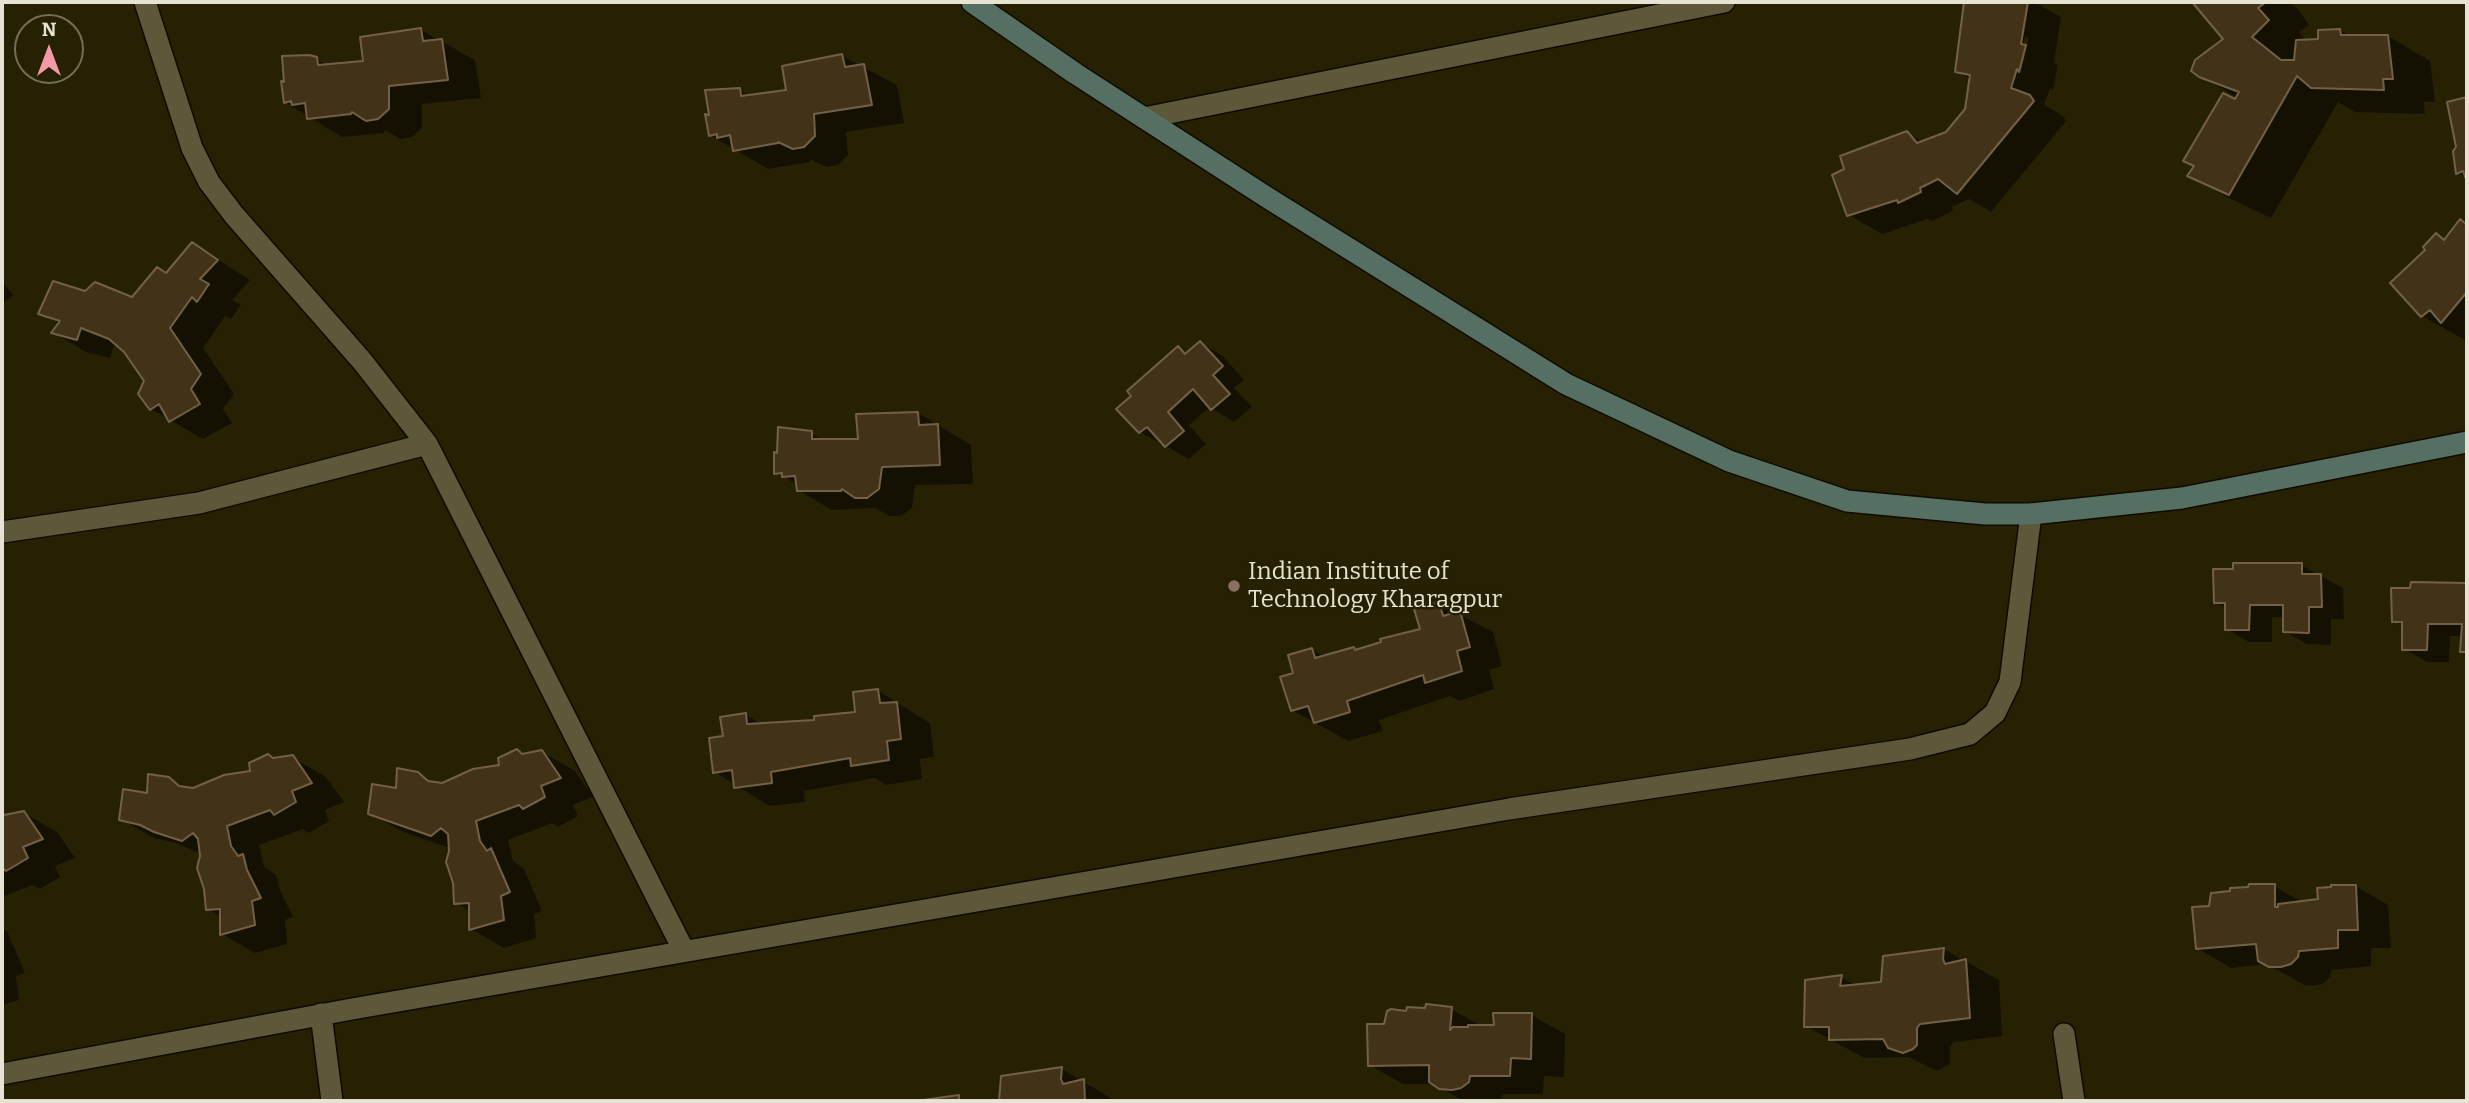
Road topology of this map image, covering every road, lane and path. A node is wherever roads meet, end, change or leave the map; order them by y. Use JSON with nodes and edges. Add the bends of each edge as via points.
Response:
{"nodes":[{"id":1,"x":145,"y":2,"type":"edge"},
{"id":2,"x":972,"y":2,"type":"edge"},
{"id":3,"x":1724,"y":2,"type":"edge"},
{"id":4,"x":1144,"y":118,"type":"junction"},
{"id":5,"x":2467,"y":442,"type":"edge"},
{"id":6,"x":427,"y":444,"type":"junction"},
{"id":7,"x":2031,"y":514,"type":"junction"},
{"id":8,"x":2,"y":532,"type":"edge"},
{"id":9,"x":684,"y":951,"type":"junction"},
{"id":10,"x":321,"y":1014,"type":"junction"},
{"id":11,"x":2064,"y":1034,"type":"dead end"},
{"id":12,"x":2,"y":1073,"type":"edge"},
{"id":13,"x":332,"y":1101,"type":"edge"},
{"id":14,"x":2074,"y":1101,"type":"edge"}],
"edges":[{"from":1,"to":6,"type":"street","via":[[192,148],[209,182]]},
{"from":2,"to":4,"type":"street"},
{"from":3,"to":4,"type":"street"},
{"from":4,"to":7,"type":"street","via":[[1566,384],[1729,461],[1847,501]]},
{"from":5,"to":7,"type":"street","via":[[2182,498]]},
{"from":6,"to":8,"type":"street","via":[[199,503]]},
{"from":6,"to":9,"type":"street"},
{"from":7,"to":9,"type":"street","via":[[2010,682],[1994,713],[1970,734],[1910,749],[1509,808]]},
{"from":9,"to":10,"type":"street"},
{"from":10,"to":12,"type":"street"},
{"from":10,"to":13,"type":"street"},
{"from":11,"to":14,"type":"street"}]}
